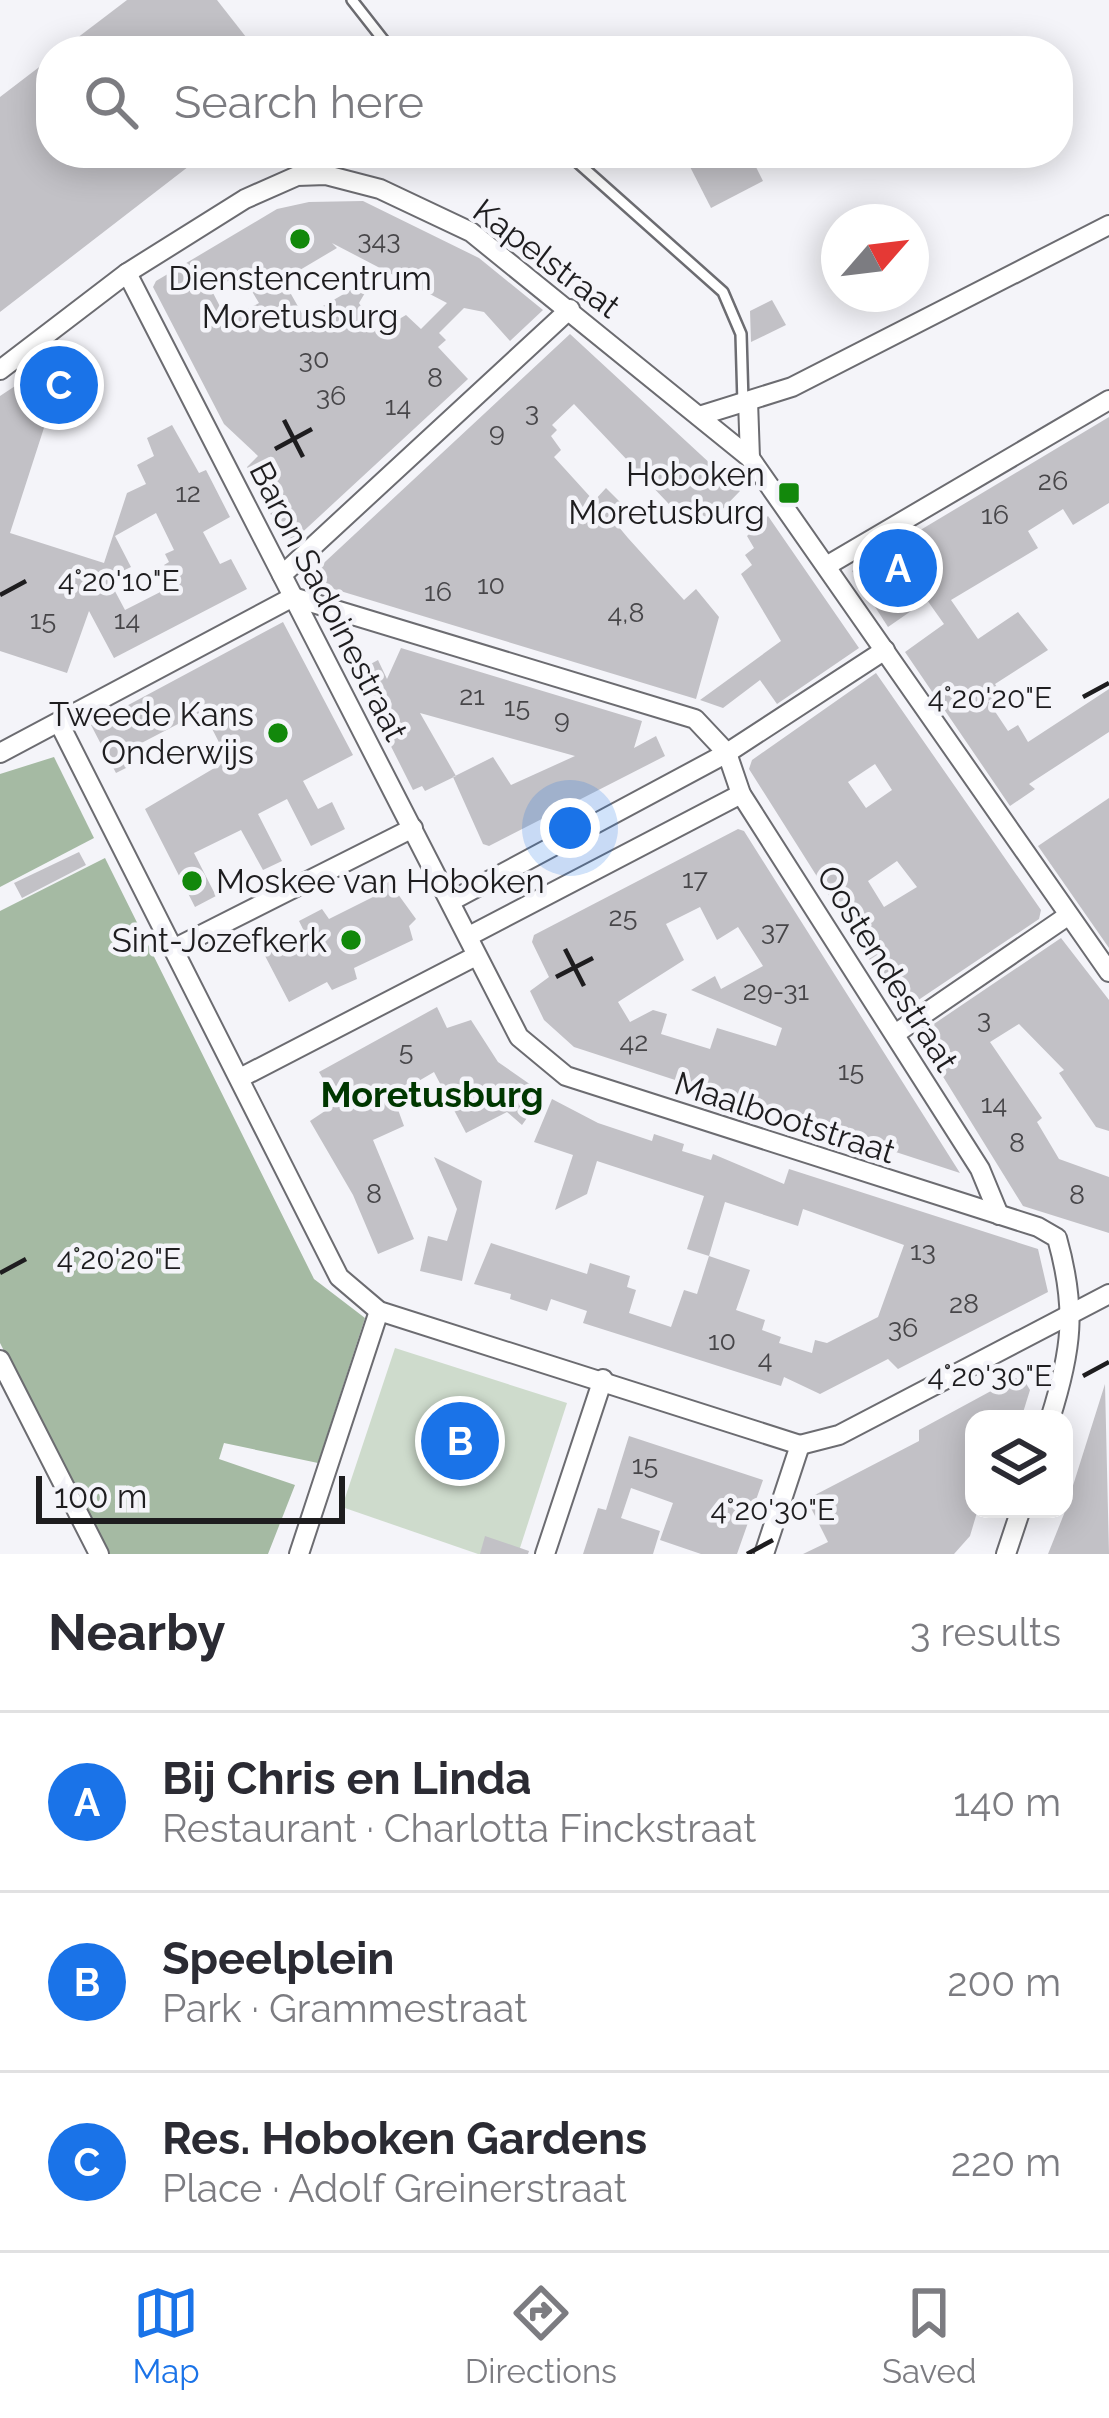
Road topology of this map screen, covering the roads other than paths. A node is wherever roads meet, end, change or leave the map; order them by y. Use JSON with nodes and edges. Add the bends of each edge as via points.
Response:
{"nodes":[{"id":1,"x":352,"y":0,"type":"edge"},
{"id":2,"x":380,"y":36,"type":"edge"},
{"id":3,"x":584,"y":168,"type":"edge"},
{"id":4,"x":1109,"y":225,"type":"edge"},
{"id":5,"x":127,"y":273,"type":"junction"},
{"id":6,"x":570,"y":309,"type":"junction"},
{"id":7,"x":0,"y":370,"type":"edge"},
{"id":8,"x":1109,"y":400,"type":"edge"},
{"id":9,"x":746,"y":402,"type":"junction"},
{"id":10,"x":699,"y":416,"type":"junction"},
{"id":11,"x":750,"y":458,"type":"junction"},
{"id":12,"x":828,"y":566,"type":"junction"},
{"id":13,"x":282,"y":575,"type":"junction"},
{"id":14,"x":293,"y":597,"type":"junction"},
{"id":15,"x":885,"y":650,"type":"junction"},
{"id":16,"x":59,"y":723,"type":"junction"},
{"id":17,"x":0,"y":753,"type":"edge"},
{"id":18,"x":727,"y":753,"type":"junction"},
{"id":19,"x":741,"y":794,"type":"junction"},
{"id":20,"x":413,"y":828,"type":"junction"},
{"id":21,"x":453,"y":900,"type":"junction"},
{"id":22,"x":1066,"y":916,"type":"junction"},
{"id":23,"x":471,"y":934,"type":"junction"},
{"id":24,"x":175,"y":948,"type":"junction"},
{"id":25,"x":474,"y":957,"type":"junction"},
{"id":26,"x":1109,"y":972,"type":"edge"},
{"id":27,"x":895,"y":1034,"type":"junction"},
{"id":28,"x":240,"y":1078,"type":"junction"},
{"id":29,"x":999,"y":1214,"type":"junction"},
{"id":30,"x":1109,"y":1294,"type":"edge"},
{"id":31,"x":380,"y":1311,"type":"junction"},
{"id":32,"x":1073,"y":1313,"type":"junction"},
{"id":33,"x":0,"y":1360,"type":"edge"},
{"id":34,"x":603,"y":1379,"type":"junction"},
{"id":35,"x":1051,"y":1410,"type":"edge"},
{"id":36,"x":800,"y":1444,"type":"junction"},
{"id":37,"x":1018,"y":1518,"type":"edge"},
{"id":38,"x":303,"y":1545,"type":"edge"},
{"id":39,"x":99,"y":1554,"type":"edge"},
{"id":40,"x":545,"y":1554,"type":"edge"},
{"id":41,"x":764,"y":1554,"type":"edge"},
{"id":42,"x":1006,"y":1554,"type":"edge"}],
"edges":[{"from":1,"to":2,"type":"lane"},
{"from":3,"to":9,"type":"lane","via":[[723,292],[741,334]]},
{"from":4,"to":9,"type":"street","via":[[792,387]]},
{"from":5,"to":6,"type":"street","name":"Kapelstraat","via":[[272,185],[326,175],[380,189],[471,232]]},
{"from":5,"to":7,"type":"street"},
{"from":5,"to":13,"type":"street","name":"Baron Sadoinestraat"},
{"from":6,"to":10,"type":"street","name":"Kapelstraat"},
{"from":6,"to":13,"type":"street"},
{"from":8,"to":12,"type":"street"},
{"from":9,"to":10,"type":"street"},
{"from":9,"to":11,"type":"street"},
{"from":10,"to":11,"type":"street","name":"Kapelstraat"},
{"from":11,"to":12,"type":"street","name":"Kapelstraat"},
{"from":12,"to":15,"type":"street","name":"Kapelstraat"},
{"from":13,"to":14,"type":"street","name":"Baron Sadoinestraat"},
{"from":14,"to":16,"type":"street"},
{"from":14,"to":18,"type":"street","via":[[695,718]]},
{"from":14,"to":20,"type":"street","name":"Baron Sadoinestraat"},
{"from":15,"to":18,"type":"street"},
{"from":15,"to":22,"type":"street","name":"Kapelstraat"},
{"from":16,"to":17,"type":"street"},
{"from":16,"to":24,"type":"street"},
{"from":18,"to":19,"type":"street","name":"Oostendestraat"},
{"from":18,"to":21,"type":"street"},
{"from":19,"to":23,"type":"street"},
{"from":19,"to":27,"type":"street","name":"Oostendestraat"},
{"from":20,"to":21,"type":"street","name":"Baron Sadoinestraat"},
{"from":20,"to":24,"type":"street"},
{"from":21,"to":23,"type":"street","name":"Baron Sadoinestraat"},
{"from":22,"to":26,"type":"street","name":"Kapelstraat"},
{"from":22,"to":27,"type":"street"},
{"from":23,"to":25,"type":"street","name":"Baron Sadoinestraat"},
{"from":24,"to":28,"type":"street"},
{"from":25,"to":28,"type":"street"},
{"from":25,"to":29,"type":"street","name":"Maalbootstraat","via":[[519,1037],[566,1076]]},
{"from":27,"to":29,"type":"street","name":"Oostendestraat","via":[[980,1169]]},
{"from":28,"to":31,"type":"street","via":[[339,1277]]},
{"from":29,"to":32,"type":"street","name":"Maalbootstraat","via":[[1057,1238]]},
{"from":30,"to":32,"type":"street"},
{"from":31,"to":34,"type":"street"},
{"from":31,"to":38,"type":"street"},
{"from":32,"to":35,"type":"street"},
{"from":32,"to":36,"type":"street","via":[[838,1435]]},
{"from":33,"to":39,"type":"street"},
{"from":34,"to":36,"type":"street"},
{"from":34,"to":40,"type":"street"},
{"from":36,"to":41,"type":"street"},
{"from":37,"to":42,"type":"street"}]}
